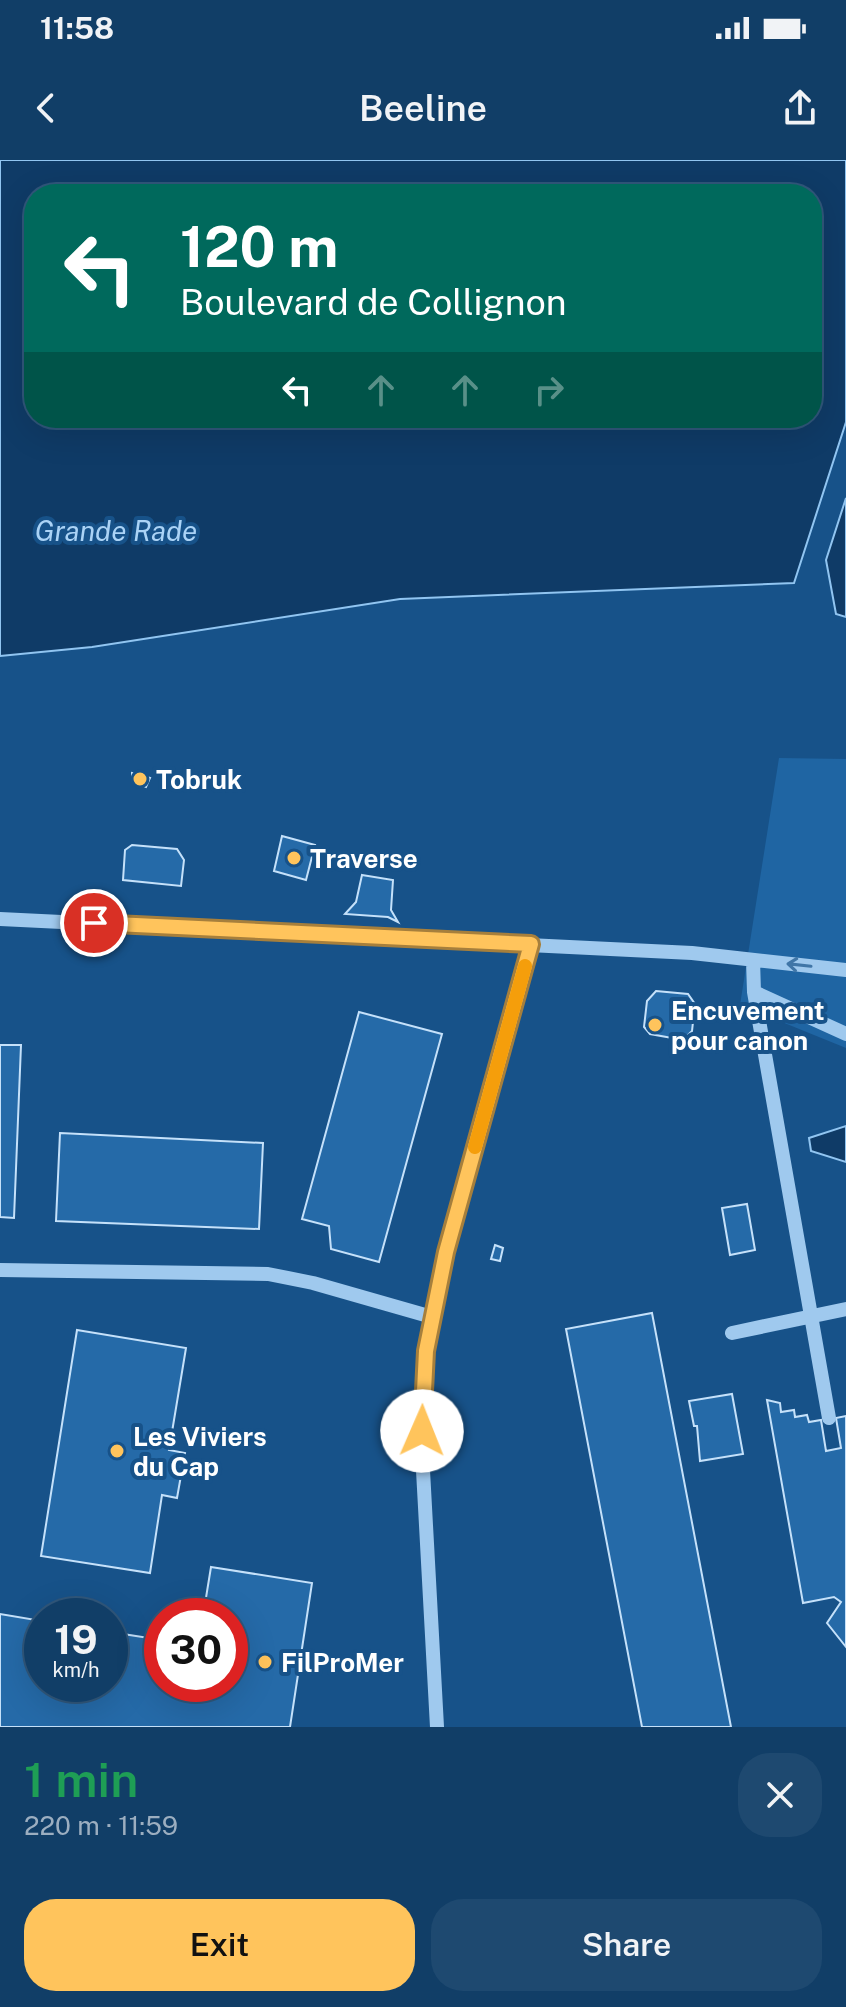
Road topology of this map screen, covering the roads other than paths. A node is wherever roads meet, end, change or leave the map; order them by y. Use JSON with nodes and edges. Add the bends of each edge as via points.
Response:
{"nodes":[{"id":1,"x":0,"y":919,"type":"edge"},
{"id":2,"x":531,"y":944,"type":"junction"},
{"id":3,"x":753,"y":960,"type":"junction"},
{"id":4,"x":846,"y":970,"type":"edge"},
{"id":5,"x":754,"y":992,"type":"junction"},
{"id":6,"x":846,"y":1034,"type":"edge"},
{"id":7,"x":0,"y":1270,"type":"edge"},
{"id":8,"x":846,"y":1309,"type":"edge"},
{"id":9,"x":812,"y":1316,"type":"junction"},
{"id":10,"x":432,"y":1317,"type":"junction"},
{"id":11,"x":732,"y":1333,"type":"dead end"},
{"id":12,"x":829,"y":1418,"type":"dead end"},
{"id":13,"x":437,"y":1727,"type":"edge"}],
"edges":[{"from":1,"to":2,"type":"street"},
{"from":2,"to":3,"type":"street"},
{"from":2,"to":10,"type":"street"},
{"from":4,"to":3,"type":"street","one_way":true},
{"from":3,"to":5,"type":"street"},
{"from":5,"to":6,"type":"street"},
{"from":5,"to":9,"type":"street"},
{"from":7,"to":10,"type":"street","via":[[268,1274]]},
{"from":8,"to":9,"type":"street"},
{"from":9,"to":11,"type":"street"},
{"from":9,"to":12,"type":"street"},
{"from":10,"to":13,"type":"street","via":[[423,1381],[422,1452]]}]}
